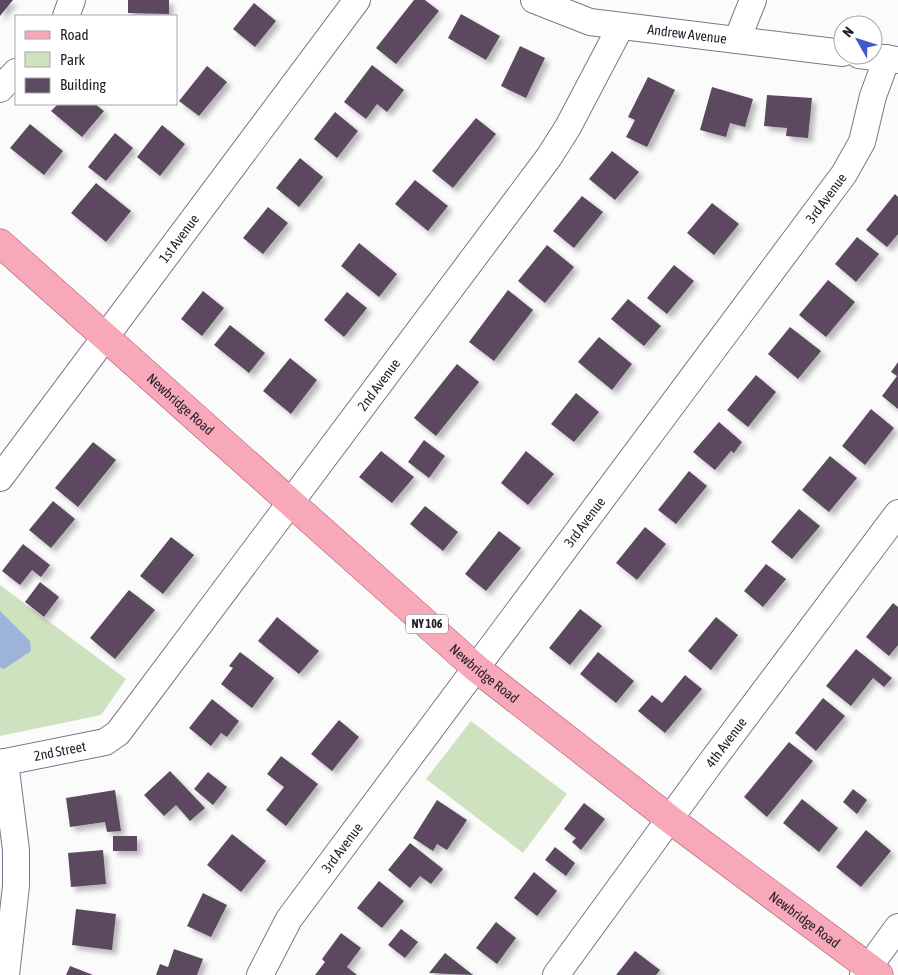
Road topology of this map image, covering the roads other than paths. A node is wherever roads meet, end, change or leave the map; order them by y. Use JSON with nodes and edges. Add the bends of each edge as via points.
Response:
{"nodes":[{"id":1,"x":72,"y":0,"type":"edge"},
{"id":2,"x":357,"y":0,"type":"edge"},
{"id":3,"x":534,"y":0,"type":"edge"},
{"id":4,"x":753,"y":0,"type":"edge"},
{"id":5,"x":66,"y":15,"type":"edge"},
{"id":6,"x":621,"y":26,"type":"junction"},
{"id":7,"x":737,"y":40,"type":"junction"},
{"id":8,"x":833,"y":52,"type":"edge"},
{"id":9,"x":892,"y":59,"type":"edge"},
{"id":10,"x":15,"y":73,"type":"edge"},
{"id":11,"x":0,"y":89,"type":"edge"},
{"id":12,"x":0,"y":242,"type":"edge"},
{"id":13,"x":105,"y":336,"type":"junction"},
{"id":14,"x":0,"y":478,"type":"edge"},
{"id":15,"x":290,"y":503,"type":"junction"},
{"id":16,"x":898,"y":513,"type":"edge"},
{"id":17,"x":476,"y":668,"type":"junction"},
{"id":18,"x":118,"y":733,"type":"joint"},
{"id":19,"x":2,"y":762,"type":"edge"},
{"id":20,"x":671,"y":820,"type":"junction"},
{"id":21,"x":898,"y":927,"type":"edge"},
{"id":22,"x":870,"y":972,"type":"edge"},
{"id":23,"x":6,"y":975,"type":"edge"},
{"id":24,"x":260,"y":975,"type":"edge"},
{"id":25,"x":556,"y":975,"type":"edge"}],
"edges":[{"from":1,"to":5,"type":"street"},
{"from":2,"to":13,"type":"street","name":"1st Avenue"},
{"from":3,"to":6,"type":"street","name":"Andrew Avenue","via":[[590,22]]},
{"from":4,"to":7,"type":"street"},
{"from":6,"to":7,"type":"street","name":"Andrew Avenue"},
{"from":6,"to":15,"type":"street","name":"2nd Avenue","via":[[549,157]]},
{"from":7,"to":8,"type":"street","name":"Andrew Avenue"},
{"from":9,"to":17,"type":"street","name":"3rd Avenue","via":[[873,96],[862,142],[844,174]]},
{"from":10,"to":11,"type":"street"},
{"from":12,"to":13,"type":"main road","name":"Newbridge Road","number":"NY 106"},
{"from":13,"to":14,"type":"street","name":"1st Avenue"},
{"from":13,"to":15,"type":"main road","name":"Newbridge Road","number":"NY 106"},
{"from":15,"to":17,"type":"main road","name":"Newbridge Road","number":"NY 106"},
{"from":15,"to":18,"type":"street","name":"2nd Avenue"},
{"from":16,"to":20,"type":"street","name":"4th Avenue"},
{"from":17,"to":20,"type":"main road","name":"Newbridge Road","number":"NY 106"},
{"from":17,"to":24,"type":"street","name":"3rd Avenue","via":[[288,919]]},
{"from":18,"to":19,"type":"street","name":"2nd Street","via":[[105,742]]},
{"from":19,"to":23,"type":"street","via":[[16,850],[16,886]]},
{"from":20,"to":22,"type":"main road","name":"Newbridge Road","number":"NY 106"},
{"from":20,"to":25,"type":"street","name":"4th Avenue"},
{"from":21,"to":22,"type":"street"}]}
